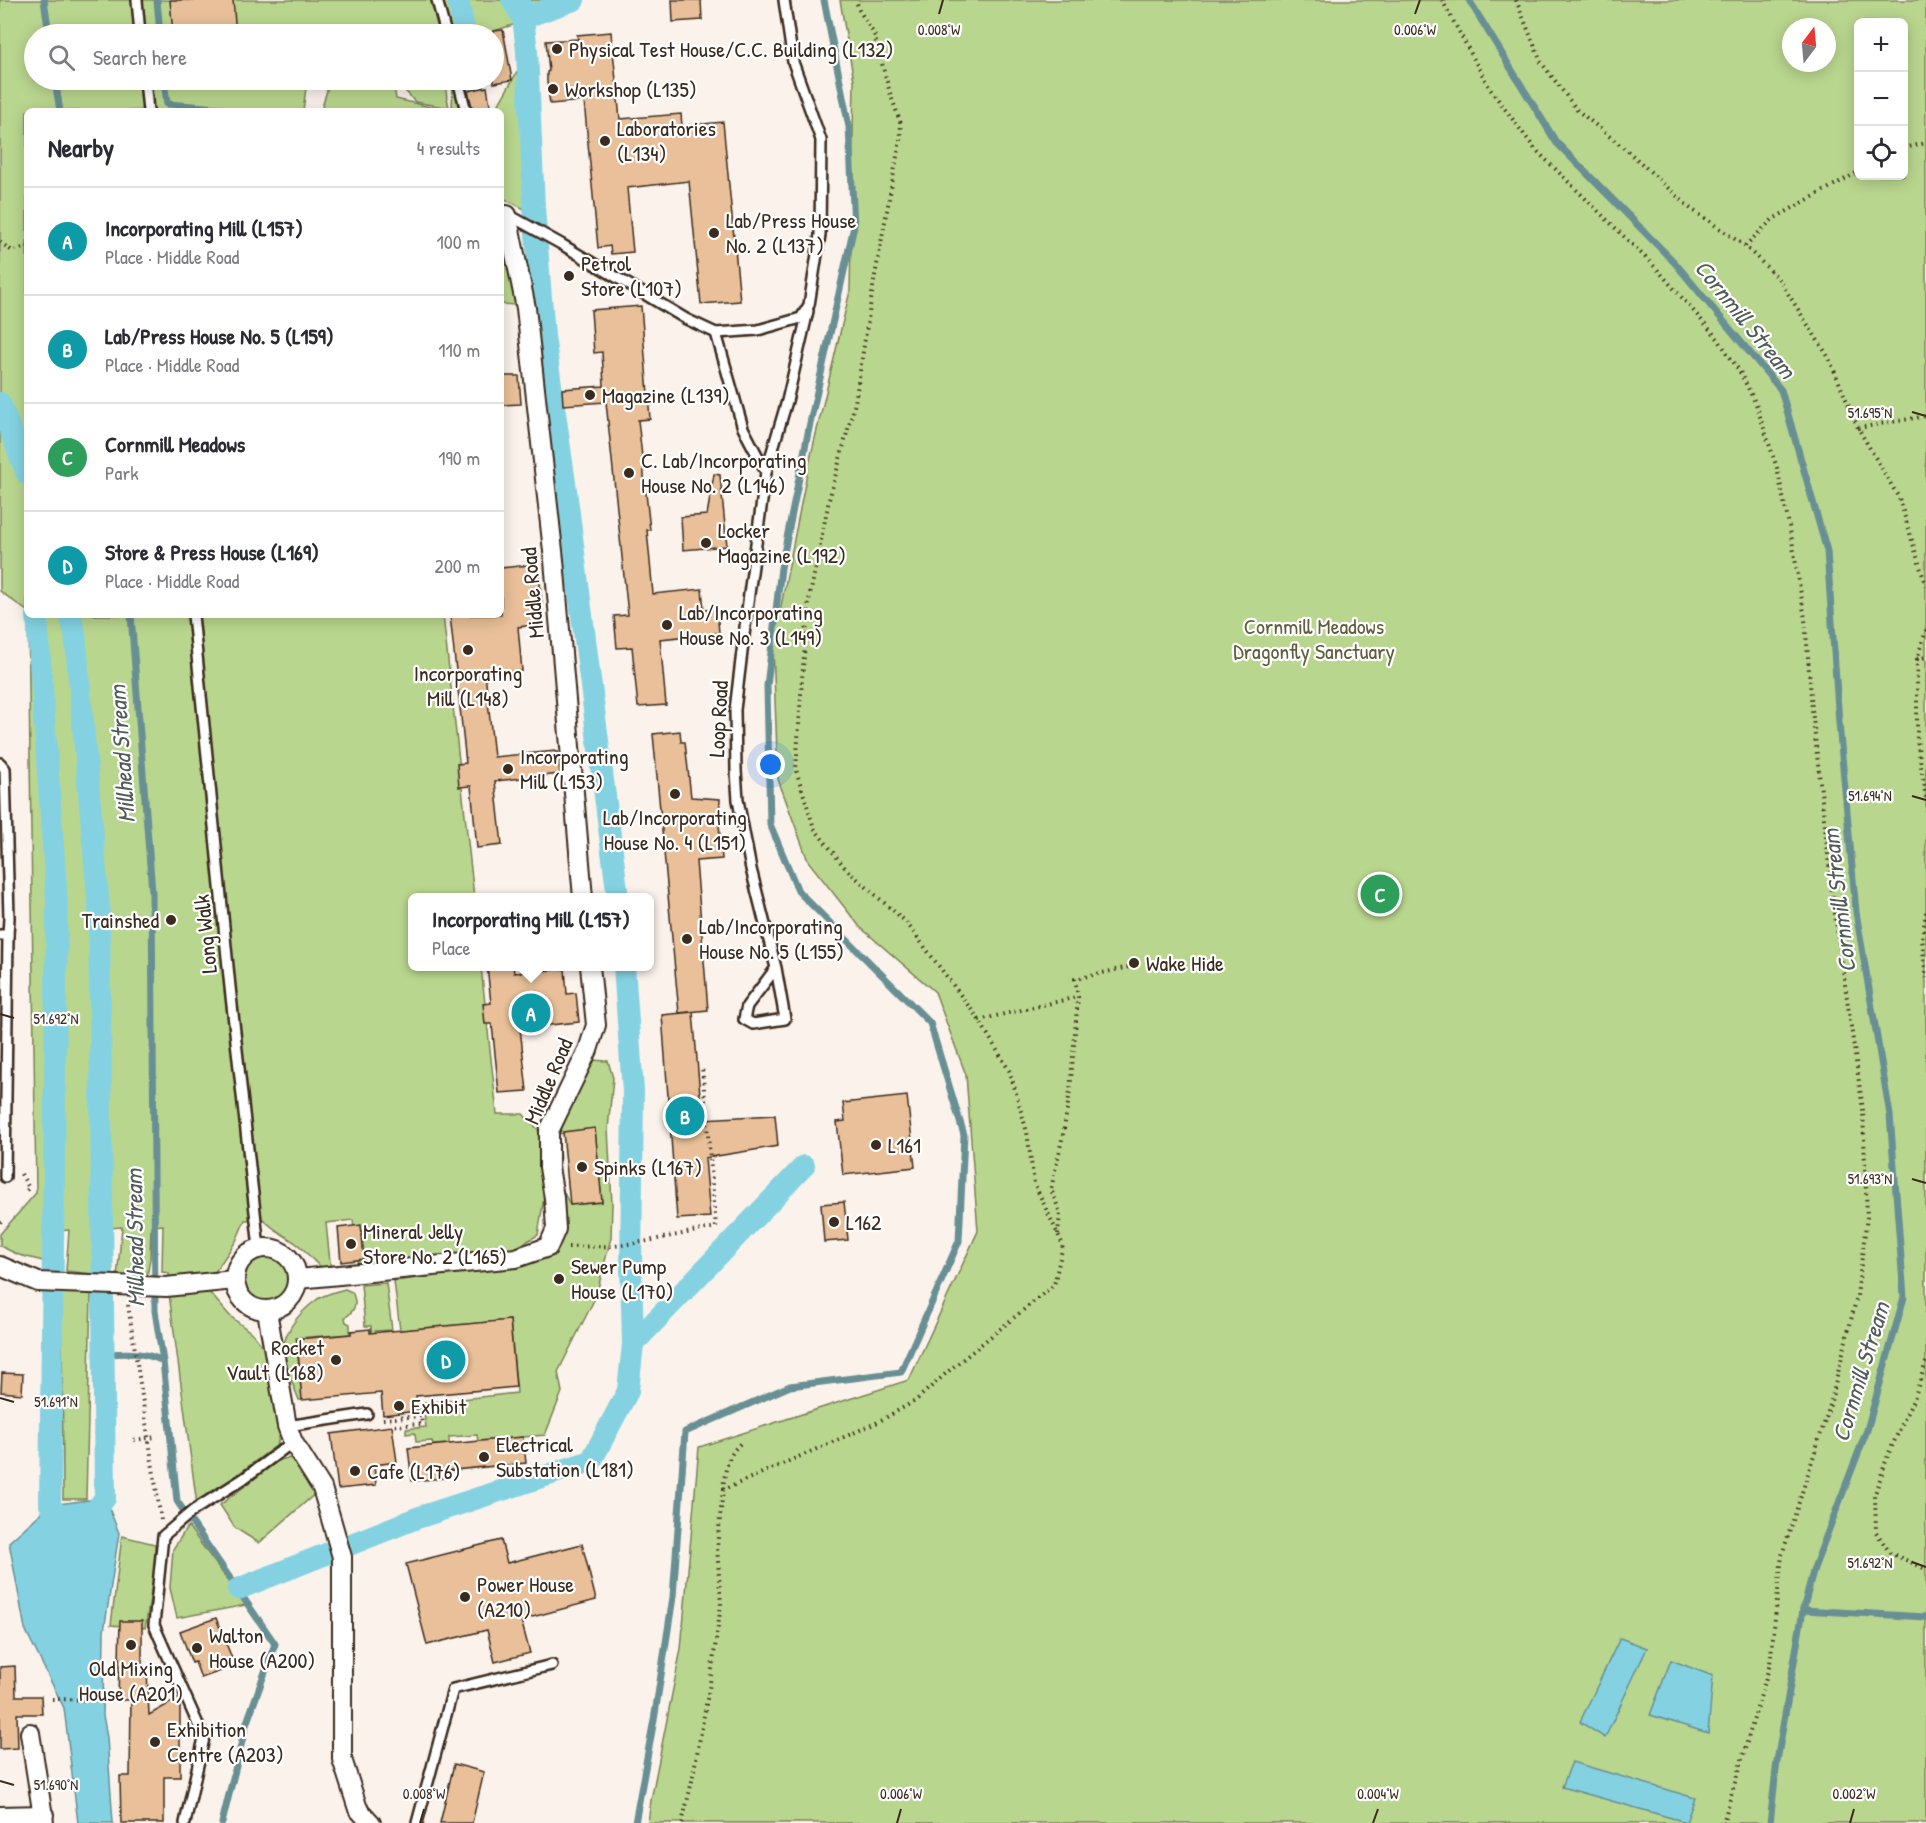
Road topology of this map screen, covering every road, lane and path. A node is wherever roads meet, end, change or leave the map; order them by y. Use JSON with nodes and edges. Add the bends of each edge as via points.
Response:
{"nodes":[{"id":1,"x":137,"y":0,"type":"edge"},
{"id":2,"x":437,"y":0,"type":"edge"},
{"id":3,"x":784,"y":0,"type":"edge"},
{"id":4,"x":856,"y":0,"type":"edge"},
{"id":5,"x":1442,"y":0,"type":"edge"},
{"id":6,"x":1516,"y":0,"type":"edge"},
{"id":7,"x":140,"y":24,"type":"edge"},
{"id":8,"x":443,"y":24,"type":"edge"},
{"id":9,"x":146,"y":90,"type":"edge"},
{"id":10,"x":461,"y":90,"type":"edge"},
{"id":11,"x":148,"y":108,"type":"edge"},
{"id":12,"x":465,"y":108,"type":"edge"},
{"id":13,"x":1926,"y":143,"type":"edge"},
{"id":14,"x":1908,"y":147,"type":"edge"},
{"id":15,"x":1854,"y":174,"type":"edge"},
{"id":16,"x":510,"y":215,"type":"edge"},
{"id":17,"x":0,"y":242,"type":"edge"},
{"id":18,"x":1745,"y":246,"type":"junction"},
{"id":19,"x":24,"y":249,"type":"edge"},
{"id":20,"x":809,"y":305,"type":"junction"},
{"id":21,"x":716,"y":333,"type":"junction"},
{"id":22,"x":1926,"y":416,"type":"edge"},
{"id":23,"x":1858,"y":428,"type":"junction"},
{"id":24,"x":766,"y":472,"type":"junction"},
{"id":25,"x":1926,"y":586,"type":"edge"},
{"id":26,"x":194,"y":618,"type":"edge"},
{"id":27,"x":1926,"y":630,"type":"edge"},
{"id":28,"x":1926,"y":657,"type":"edge"},
{"id":29,"x":1917,"y":660,"type":"junction"},
{"id":30,"x":0,"y":763,"type":"edge"},
{"id":31,"x":1926,"y":798,"type":"edge"},
{"id":32,"x":583,"y":893,"type":"edge"},
{"id":33,"x":1926,"y":912,"type":"edge"},
{"id":34,"x":4,"y":935,"type":"edge"},
{"id":35,"x":1129,"y":967,"type":"dead end"},
{"id":36,"x":776,"y":968,"type":"junction"},
{"id":37,"x":591,"y":971,"type":"edge"},
{"id":38,"x":1926,"y":978,"type":"edge"},
{"id":39,"x":1077,"y":997,"type":"junction"},
{"id":40,"x":979,"y":1020,"type":"junction"},
{"id":41,"x":702,"y":1066,"type":"dead end"},
{"id":42,"x":21,"y":1174,"type":"dead end"},
{"id":43,"x":5,"y":1177,"type":"dead end"},
{"id":44,"x":24,"y":1193,"type":"dead end"},
{"id":45,"x":1058,"y":1235,"type":"junction"},
{"id":46,"x":548,"y":1247,"type":"junction"},
{"id":47,"x":259,"y":1248,"type":"junction"},
{"id":48,"x":0,"y":1266,"type":"edge"},
{"id":49,"x":234,"y":1280,"type":"junction"},
{"id":50,"x":298,"y":1280,"type":"junction"},
{"id":51,"x":125,"y":1286,"type":"junction"},
{"id":52,"x":267,"y":1311,"type":"junction"},
{"id":53,"x":1926,"y":1362,"type":"edge"},
{"id":54,"x":367,"y":1414,"type":"dead end"},
{"id":55,"x":383,"y":1419,"type":"dead end"},
{"id":56,"x":391,"y":1426,"type":"dead end"},
{"id":57,"x":290,"y":1434,"type":"junction"},
{"id":58,"x":156,"y":1437,"type":"dead end"},
{"id":59,"x":134,"y":1440,"type":"dead end"},
{"id":60,"x":741,"y":1443,"type":"dead end"},
{"id":61,"x":723,"y":1490,"type":"junction"},
{"id":62,"x":166,"y":1532,"type":"junction"},
{"id":63,"x":1926,"y":1569,"type":"edge"},
{"id":64,"x":552,"y":1665,"type":"dead end"},
{"id":65,"x":52,"y":1700,"type":"dead end"},
{"id":66,"x":112,"y":1700,"type":"dead end"},
{"id":67,"x":30,"y":1733,"type":"dead end"},
{"id":68,"x":0,"y":1816,"type":"edge"},
{"id":69,"x":44,"y":1819,"type":"edge"},
{"id":70,"x":185,"y":1823,"type":"edge"},
{"id":71,"x":371,"y":1823,"type":"edge"},
{"id":72,"x":417,"y":1823,"type":"edge"},
{"id":73,"x":682,"y":1823,"type":"edge"},
{"id":74,"x":1723,"y":1823,"type":"edge"}],
"edges":[{"from":1,"to":7,"type":"lane"},
{"from":2,"to":8,"type":"lane"},
{"from":3,"to":20,"type":"lane","name":"Loop Road","via":[[793,62],[821,140],[820,235]]},
{"from":4,"to":40,"type":"path","via":[[874,34],[901,124],[900,140],[855,403],[829,500],[809,600],[796,770],[814,828],[846,869],[906,922]]},
{"from":5,"to":74,"type":"path","via":[[1490,89],[1535,149],[1656,268],[1718,339],[1740,372],[1756,404],[1777,468],[1805,619],[1833,901],[1863,1110],[1867,1217],[1857,1296],[1830,1405],[1782,1555],[1770,1664]]},
{"from":6,"to":18,"type":"path","via":[[1541,62],[1577,110],[1690,208]]},
{"from":9,"to":11,"type":"lane"},
{"from":10,"to":12,"type":"lane"},
{"from":13,"to":14,"type":"path"},
{"from":15,"to":18,"type":"path","via":[[1773,219]]},
{"from":16,"to":21,"type":"lane"},
{"from":16,"to":32,"type":"street","name":"Middle Road","via":[[526,308],[554,560]]},
{"from":17,"to":19,"type":"path","via":[[12,251]]},
{"from":18,"to":23,"type":"path","via":[[1778,278],[1829,358]]},
{"from":20,"to":21,"type":"lane","via":[[801,318],[758,330]]},
{"from":20,"to":24,"type":"lane","name":"Loop Road"},
{"from":21,"to":24,"type":"lane","via":[[744,428]]},
{"from":22,"to":23,"type":"path"},
{"from":23,"to":25,"type":"path","via":[[1899,498]]},
{"from":24,"to":36,"type":"lane","name":"Loop Road","via":[[735,710],[736,771],[751,869]]},
{"from":26,"to":47,"type":"lane","name":"Long Walk"},
{"from":27,"to":29,"type":"path"},
{"from":28,"to":29,"type":"path"},
{"from":29,"to":31,"type":"path","via":[[1917,740]]},
{"from":30,"to":34,"type":"lane","via":[[5,769],[9,918]]},
{"from":33,"to":38,"type":"path","via":[[1922,939]]},
{"from":34,"to":43,"type":"lane"},
{"from":35,"to":39,"type":"path","via":[[1075,979]]},
{"from":36,"to":36,"type":"lane","name":"Loop Road","via":[[785,1019],[753,1024],[744,1019],[747,1006]]},
{"from":37,"to":46,"type":"street","name":"Middle Road","via":[[596,1025],[549,1131],[556,1229]]},
{"from":39,"to":40,"type":"path"},
{"from":39,"to":45,"type":"path","via":[[1070,1091],[1051,1189],[1059,1214]]},
{"from":40,"to":45,"type":"path","via":[[1010,1072],[1027,1132],[1034,1183]]},
{"from":41,"to":46,"type":"path","via":[[716,1227],[615,1246]]},
{"from":42,"to":44,"type":"path","via":[[29,1188]]},
{"from":45,"to":61,"type":"path","via":[[1063,1245],[1054,1285],[915,1401],[876,1423]]},
{"from":46,"to":50,"type":"street","via":[[516,1258]]},
{"from":47,"to":49,"type":"street","via":[[240,1261]]},
{"from":47,"to":50,"type":"street","via":[[284,1253],[292,1260]]},
{"from":48,"to":51,"type":"street","via":[[38,1282]]},
{"from":49,"to":51,"type":"street","via":[[166,1287]]},
{"from":49,"to":52,"type":"street","via":[[248,1306]]},
{"from":50,"to":52,"type":"street","via":[[292,1297],[277,1309]]},
{"from":51,"to":62,"type":"path"},
{"from":52,"to":57,"type":"street"},
{"from":53,"to":63,"type":"path","via":[[1875,1494],[1876,1532],[1890,1553]]},
{"from":54,"to":57,"type":"lane"},
{"from":55,"to":56,"type":"path","via":[[421,1416],[422,1424]]},
{"from":57,"to":62,"type":"lane","via":[[243,1479]]},
{"from":57,"to":71,"type":"street","via":[[322,1488],[342,1557],[342,1760],[358,1809]]},
{"from":58,"to":59,"type":"path"},
{"from":60,"to":61,"type":"path","via":[[732,1451]]},
{"from":61,"to":73,"type":"path","via":[[717,1547],[719,1616]]},
{"from":62,"to":70,"type":"lane","via":[[154,1625],[204,1738]]},
{"from":64,"to":72,"type":"lane","via":[[453,1689]]},
{"from":65,"to":66,"type":"path"},
{"from":67,"to":69,"type":"street"},
{"from":68,"to":69,"type":"street"}]}
